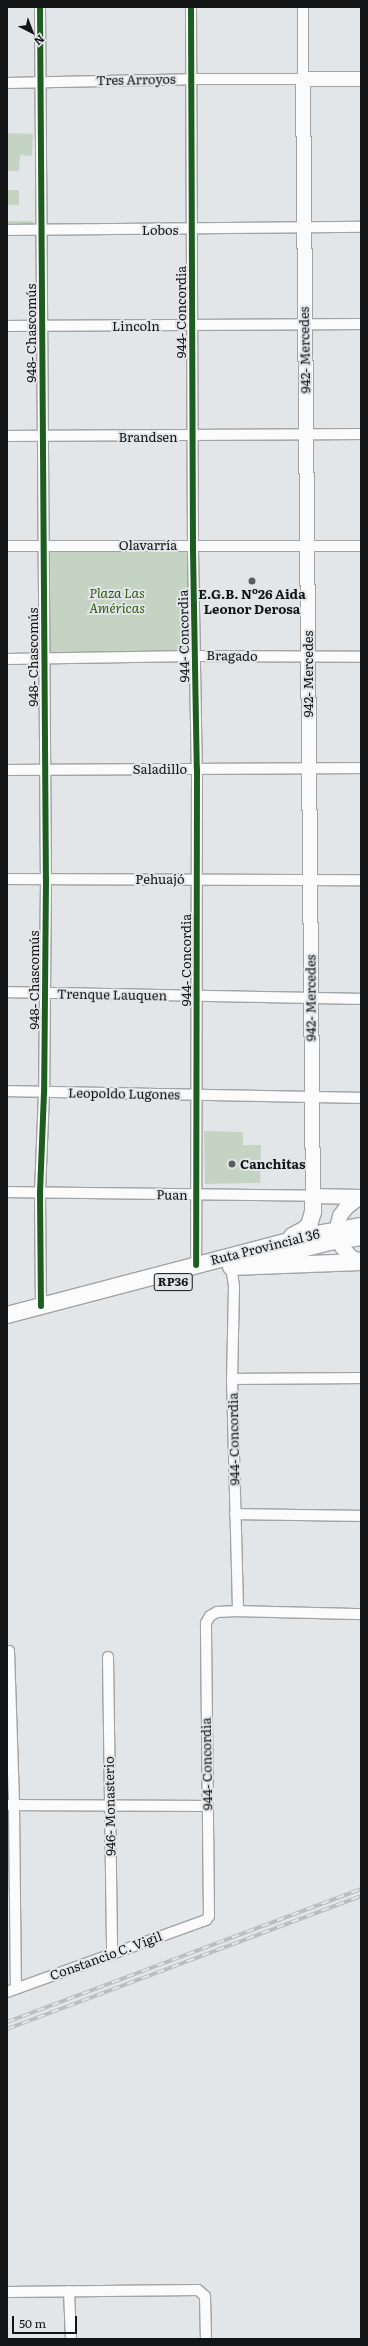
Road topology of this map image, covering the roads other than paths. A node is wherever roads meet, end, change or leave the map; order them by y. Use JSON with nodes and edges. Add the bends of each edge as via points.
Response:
{"nodes":[{"id":1,"x":40,"y":7,"type":"edge"},
{"id":2,"x":191,"y":7,"type":"edge"},
{"id":3,"x":303,"y":7,"type":"edge"},
{"id":4,"x":191,"y":79,"type":"junction"},
{"id":5,"x":303,"y":79,"type":"junction"},
{"id":6,"x":361,"y":79,"type":"edge"},
{"id":7,"x":40,"y":82,"type":"junction"},
{"id":8,"x":7,"y":83,"type":"edge"},
{"id":9,"x":361,"y":227,"type":"edge"},
{"id":10,"x":304,"y":229,"type":"junction"},
{"id":11,"x":7,"y":230,"type":"edge"},
{"id":12,"x":42,"y":230,"type":"junction"},
{"id":13,"x":192,"y":230,"type":"junction"},
{"id":14,"x":361,"y":324,"type":"edge"},
{"id":15,"x":305,"y":325,"type":"junction"},
{"id":16,"x":7,"y":326,"type":"edge"},
{"id":17,"x":192,"y":326,"type":"junction"},
{"id":18,"x":41,"y":327,"type":"junction"},
{"id":19,"x":306,"y":434,"type":"junction"},
{"id":20,"x":361,"y":434,"type":"edge"},
{"id":21,"x":7,"y":436,"type":"edge"},
{"id":22,"x":42,"y":436,"type":"junction"},
{"id":23,"x":193,"y":437,"type":"junction"},
{"id":24,"x":193,"y":545,"type":"junction"},
{"id":25,"x":7,"y":546,"type":"edge"},
{"id":26,"x":43,"y":546,"type":"junction"},
{"id":27,"x":361,"y":546,"type":"edge"},
{"id":28,"x":307,"y":547,"type":"junction"},
{"id":29,"x":195,"y":656,"type":"junction"},
{"id":30,"x":308,"y":657,"type":"junction"},
{"id":31,"x":361,"y":657,"type":"edge"},
{"id":32,"x":7,"y":659,"type":"edge"},
{"id":33,"x":44,"y":659,"type":"junction"},
{"id":34,"x":361,"y":768,"type":"edge"},
{"id":35,"x":197,"y":769,"type":"junction"},
{"id":36,"x":309,"y":769,"type":"junction"},
{"id":37,"x":7,"y":770,"type":"edge"},
{"id":38,"x":44,"y":770,"type":"junction"},
{"id":39,"x":46,"y":879,"type":"junction"},
{"id":40,"x":197,"y":879,"type":"junction"},
{"id":41,"x":310,"y":879,"type":"junction"},
{"id":42,"x":7,"y":880,"type":"edge"},
{"id":43,"x":361,"y":880,"type":"edge"},
{"id":44,"x":7,"y":992,"type":"edge"},
{"id":45,"x":46,"y":993,"type":"junction"},
{"id":46,"x":197,"y":997,"type":"junction"},
{"id":47,"x":311,"y":998,"type":"junction"},
{"id":48,"x":361,"y":999,"type":"edge"},
{"id":49,"x":7,"y":1091,"type":"edge"},
{"id":50,"x":44,"y":1093,"type":"junction"},
{"id":51,"x":195,"y":1095,"type":"junction"},
{"id":52,"x":312,"y":1097,"type":"junction"},
{"id":53,"x":361,"y":1098,"type":"edge"},
{"id":54,"x":7,"y":1192,"type":"edge"},
{"id":55,"x":40,"y":1194,"type":"junction"},
{"id":56,"x":196,"y":1195,"type":"junction"},
{"id":57,"x":312,"y":1196,"type":"junction"},
{"id":58,"x":360,"y":1197,"type":"edge"},
{"id":59,"x":361,"y":1226,"type":"edge"},
{"id":60,"x":339,"y":1234,"type":"junction"},
{"id":61,"x":361,"y":1237,"type":"edge"},
{"id":62,"x":269,"y":1246,"type":"junction"},
{"id":63,"x":361,"y":1261,"type":"edge"},
{"id":64,"x":196,"y":1265,"type":"junction"},
{"id":65,"x":231,"y":1267,"type":"junction"},
{"id":66,"x":41,"y":1306,"type":"junction"},
{"id":67,"x":7,"y":1315,"type":"edge"},
{"id":68,"x":7,"y":1326,"type":"edge"},
{"id":69,"x":361,"y":1378,"type":"edge"},
{"id":70,"x":232,"y":1379,"type":"junction"},
{"id":71,"x":235,"y":1514,"type":"junction"},
{"id":72,"x":361,"y":1516,"type":"edge"},
{"id":73,"x":238,"y":1611,"type":"junction"},
{"id":74,"x":361,"y":1614,"type":"edge"},
{"id":75,"x":9,"y":1651,"type":"dead end"},
{"id":76,"x":108,"y":1657,"type":"dead end"},
{"id":77,"x":110,"y":1804,"type":"junction"},
{"id":78,"x":10,"y":1805,"type":"edge"},
{"id":79,"x":208,"y":1806,"type":"junction"},
{"id":80,"x":206,"y":1920,"type":"joint"},
{"id":81,"x":112,"y":1954,"type":"junction"},
{"id":82,"x":11,"y":1990,"type":"edge"},
{"id":83,"x":69,"y":2291,"type":"junction"},
{"id":84,"x":7,"y":2292,"type":"edge"},
{"id":85,"x":71,"y":2339,"type":"edge"},
{"id":86,"x":206,"y":2339,"type":"edge"}],
"edges":[{"from":1,"to":7,"type":"street","name":"948- Chascomús"},
{"from":2,"to":4,"type":"street","name":"944- Concordia"},
{"from":3,"to":5,"type":"street","name":"942- Mercedes"},
{"from":4,"to":5,"type":"street","name":"Tres Arroyos"},
{"from":4,"to":7,"type":"street","name":"Tres Arroyos"},
{"from":4,"to":13,"type":"street","name":"944- Concordia"},
{"from":5,"to":6,"type":"main road","name":"Tres Arroyos"},
{"from":5,"to":10,"type":"main road","name":"942- Mercedes"},
{"from":7,"to":8,"type":"street","name":"Tres Arroyos"},
{"from":7,"to":12,"type":"street","name":"948- Chascomús"},
{"from":9,"to":10,"type":"street","name":"Lobos"},
{"from":10,"to":13,"type":"street","name":"Lobos"},
{"from":10,"to":15,"type":"main road","name":"942- Mercedes"},
{"from":11,"to":12,"type":"street","name":"Lobos"},
{"from":12,"to":13,"type":"street","name":"Lobos"},
{"from":12,"to":18,"type":"street","name":"948- Chascomús"},
{"from":13,"to":17,"type":"street","name":"944- Concordia"},
{"from":14,"to":15,"type":"street","name":"Lincoln"},
{"from":15,"to":17,"type":"street","name":"Lincoln"},
{"from":15,"to":19,"type":"main road","name":"942- Mercedes"},
{"from":16,"to":18,"type":"street","name":"Lincoln"},
{"from":17,"to":18,"type":"street","name":"Lincoln"},
{"from":17,"to":23,"type":"street","name":"944- Concordia"},
{"from":18,"to":22,"type":"street","name":"948- Chascomús"},
{"from":19,"to":20,"type":"street","name":"Brandsen"},
{"from":19,"to":23,"type":"street","name":"Brandsen"},
{"from":19,"to":28,"type":"main road","name":"942- Mercedes"},
{"from":21,"to":22,"type":"street","name":"Brandsen"},
{"from":22,"to":23,"type":"street","name":"Brandsen"},
{"from":22,"to":26,"type":"street","name":"948- Chascomús"},
{"from":23,"to":24,"type":"street","name":"944- Concordia"},
{"from":24,"to":26,"type":"street","name":"Olavarría"},
{"from":24,"to":28,"type":"street","name":"Olavarría"},
{"from":24,"to":29,"type":"street","name":"944- Concordia"},
{"from":25,"to":26,"type":"street","name":"Olavarría"},
{"from":26,"to":33,"type":"street","name":"948- Chascomús"},
{"from":27,"to":28,"type":"street","name":"Olavarría"},
{"from":28,"to":30,"type":"main road","name":"942- Mercedes"},
{"from":29,"to":30,"type":"street","name":"Bragado"},
{"from":29,"to":33,"type":"street","name":"Bragado"},
{"from":29,"to":35,"type":"street","name":"944- Concordia"},
{"from":30,"to":31,"type":"street","name":"Bragado"},
{"from":30,"to":36,"type":"main road","name":"942- Mercedes"},
{"from":32,"to":33,"type":"street","name":"Bragado"},
{"from":33,"to":38,"type":"street","name":"948- Chascomús"},
{"from":34,"to":36,"type":"street","name":"Saladillo"},
{"from":35,"to":36,"type":"street","name":"Saladillo"},
{"from":35,"to":38,"type":"street","name":"Saladillo"},
{"from":35,"to":40,"type":"street","name":"944- Concordia"},
{"from":36,"to":41,"type":"main road","name":"942- Mercedes"},
{"from":37,"to":38,"type":"street","name":"Saladillo"},
{"from":38,"to":39,"type":"street","name":"948- Chascomús"},
{"from":39,"to":40,"type":"street","name":"Pehuajó"},
{"from":39,"to":42,"type":"street","name":"Pehuajó"},
{"from":39,"to":45,"type":"street","name":"948- Chascomús"},
{"from":40,"to":41,"type":"street","name":"Pehuajó"},
{"from":40,"to":46,"type":"street","name":"944- Concordia"},
{"from":41,"to":43,"type":"street","name":"Pehuajó"},
{"from":41,"to":47,"type":"main road","name":"942- Mercedes"},
{"from":44,"to":45,"type":"street","name":"Trenque Lauquen"},
{"from":45,"to":46,"type":"street","name":"Trenque Lauquen"},
{"from":45,"to":50,"type":"street","name":"948- Chascomús"},
{"from":46,"to":47,"type":"street","name":"Trenque Lauquen"},
{"from":46,"to":51,"type":"street","name":"944- Concordia"},
{"from":47,"to":48,"type":"street","name":"Trenque Lauquen"},
{"from":47,"to":52,"type":"main road","name":"942- Mercedes"},
{"from":49,"to":50,"type":"street","name":"Leopoldo Lugones"},
{"from":50,"to":51,"type":"street","name":"Leopoldo Lugones"},
{"from":50,"to":55,"type":"street","name":"948- Chascomús"},
{"from":51,"to":52,"type":"street","name":"Leopoldo Lugones"},
{"from":51,"to":56,"type":"street","name":"944- Concordia"},
{"from":52,"to":53,"type":"street","name":"Leopoldo Lugones"},
{"from":52,"to":57,"type":"main road","name":"942- Mercedes"},
{"from":54,"to":55,"type":"street","name":"Puan"},
{"from":55,"to":56,"type":"street","name":"Puan"},
{"from":55,"to":66,"type":"street","name":"948- Chascomús"},
{"from":56,"to":57,"type":"street","name":"Puan"},
{"from":56,"to":64,"type":"street","name":"944- Concordia"},
{"from":57,"to":58,"type":"main road","name":"Puan"},
{"from":57,"to":62,"type":"main road","via":[[311,1219],[305,1229]]},
{"from":58,"to":60,"type":"main road","via":[[340,1216]]},
{"from":59,"to":60,"type":"main road","name":"Ruta Provincial 36","number":"RP36"},
{"from":60,"to":61,"type":"main road","name":"Ruta Provincial 36","number":"RP36"},
{"from":60,"to":62,"type":"main road","name":"Ruta Provincial 36","number":"RP36"},
{"from":60,"to":63,"type":"main road","via":[[346,1253]]},
{"from":60,"to":65,"type":"main road","name":"Ruta Provincial 36","number":"RP36"},
{"from":62,"to":64,"type":"main road","name":"Ruta Provincial 36","number":"RP36"},
{"from":63,"to":65,"type":"main road"},
{"from":64,"to":66,"type":"main road","name":"Ruta Provincial 36","number":"RP36"},
{"from":65,"to":68,"type":"main road","name":"Ruta Provincial 36","number":"RP36"},
{"from":65,"to":70,"type":"street","name":"944- Concordia","via":[[234,1286]]},
{"from":66,"to":67,"type":"main road","name":"Ruta Provincial 36","number":"RP36"},
{"from":69,"to":70,"type":"street"},
{"from":70,"to":71,"type":"street","name":"944- Concordia"},
{"from":71,"to":72,"type":"street"},
{"from":71,"to":73,"type":"street","name":"944- Concordia"},
{"from":73,"to":74,"type":"street"},
{"from":73,"to":79,"type":"street","name":"944- Concordia","via":[[217,1612],[210,1616],[206,1623]]},
{"from":75,"to":78,"type":"street"},
{"from":76,"to":77,"type":"street","name":"946- Monasterio"},
{"from":77,"to":78,"type":"street"},
{"from":77,"to":79,"type":"street"},
{"from":77,"to":81,"type":"street","name":"946- Monasterio"},
{"from":78,"to":82,"type":"street"},
{"from":79,"to":80,"type":"street","name":"944- Concordia","via":[[209,1916]]},
{"from":80,"to":81,"type":"street","name":"Constancio C. Vigil"},
{"from":81,"to":82,"type":"street","name":"Constancio C. Vigil"},
{"from":83,"to":84,"type":"street"},
{"from":83,"to":85,"type":"street"},
{"from":83,"to":86,"type":"street","via":[[198,2290],[205,2296]]}]}
